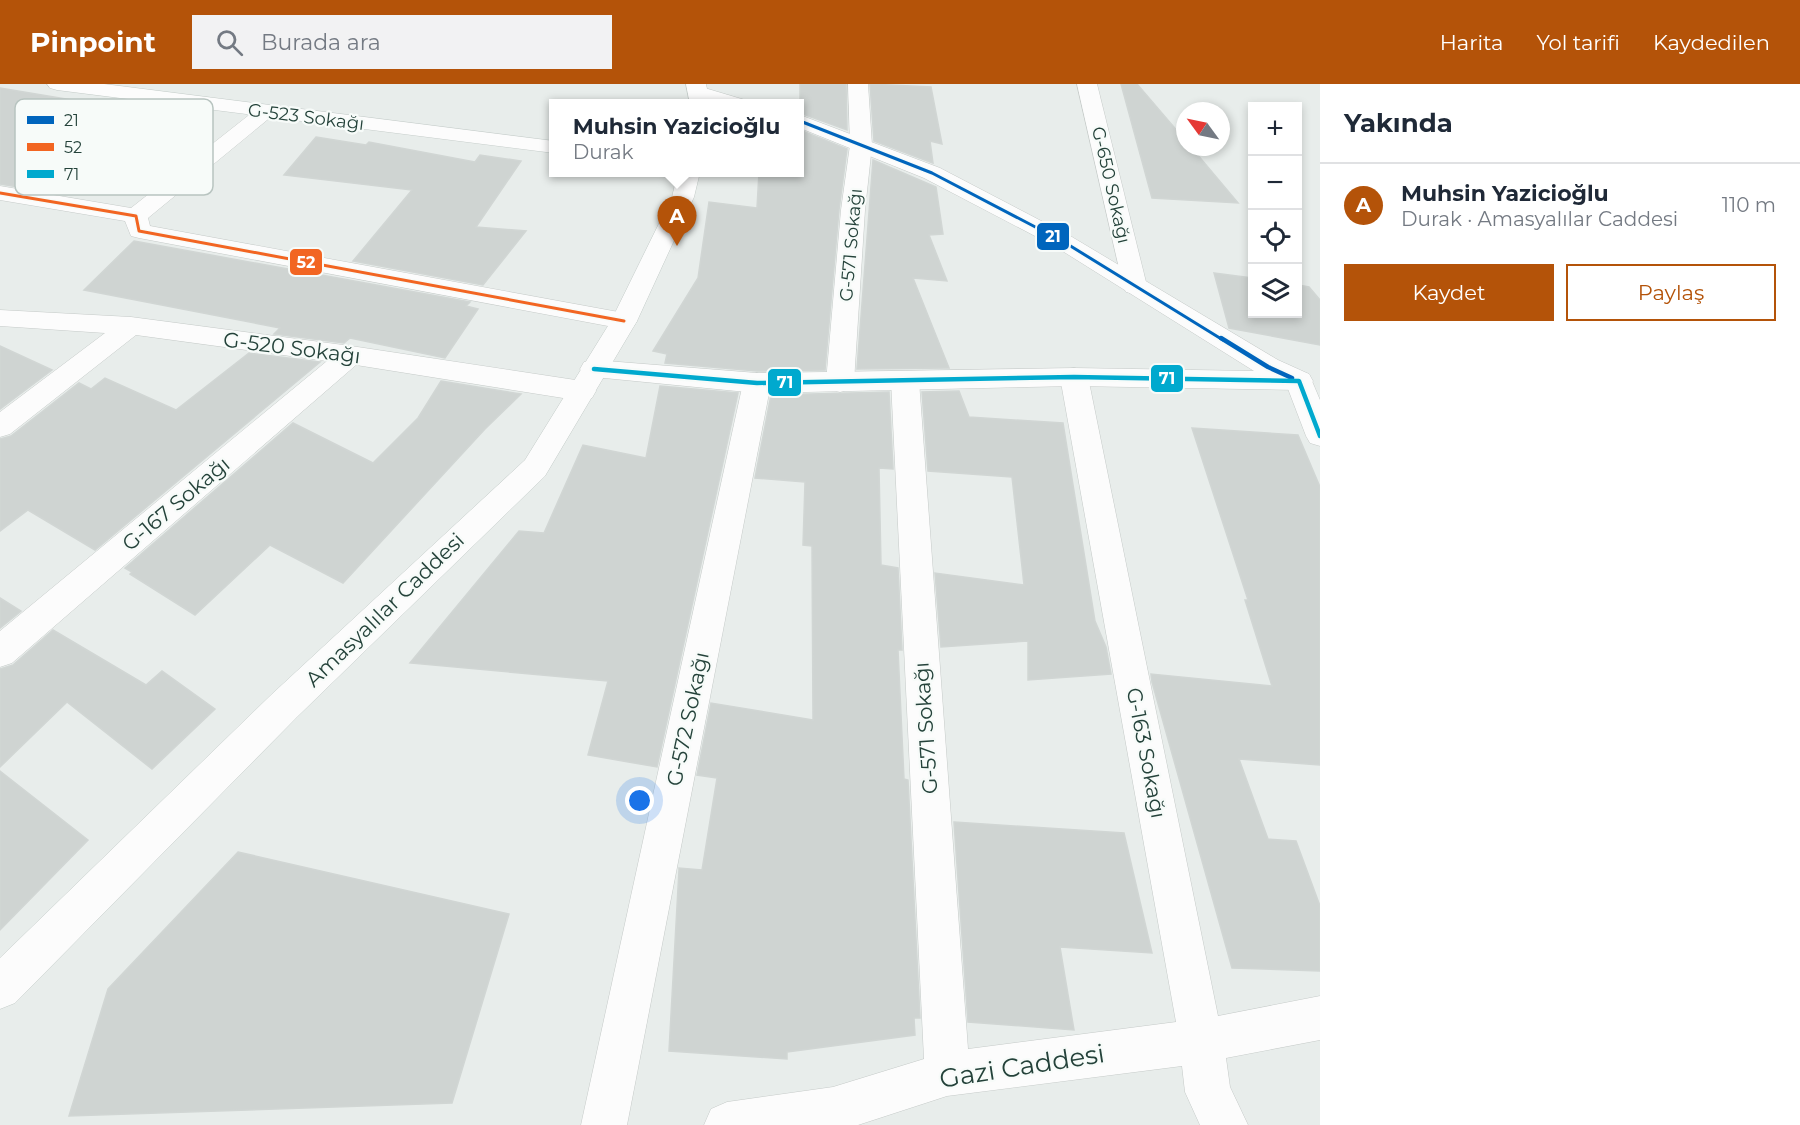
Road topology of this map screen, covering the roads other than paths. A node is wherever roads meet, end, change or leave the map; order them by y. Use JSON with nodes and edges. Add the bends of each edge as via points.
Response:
{"nodes":[{"id":1,"x":57,"y":84,"type":"edge"},
{"id":2,"x":858,"y":84,"type":"edge"},
{"id":3,"x":1087,"y":84,"type":"edge"},
{"id":4,"x":698,"y":93,"type":"edge"},
{"id":5,"x":168,"y":99,"type":"edge"},
{"id":6,"x":720,"y":99,"type":"edge"},
{"id":7,"x":213,"y":105,"type":"edge"},
{"id":8,"x":265,"y":112,"type":"junction"},
{"id":9,"x":804,"y":123,"type":"edge"},
{"id":10,"x":861,"y":145,"type":"junction"},
{"id":11,"x":549,"y":146,"type":"edge"},
{"id":12,"x":213,"y":154,"type":"edge"},
{"id":13,"x":688,"y":177,"type":"edge"},
{"id":14,"x":0,"y":193,"type":"edge"},
{"id":15,"x":162,"y":195,"type":"edge"},
{"id":16,"x":136,"y":216,"type":"junction"},
{"id":17,"x":1135,"y":286,"type":"junction"},
{"id":18,"x":0,"y":318,"type":"edge"},
{"id":19,"x":624,"y":321,"type":"junction"},
{"id":20,"x":131,"y":327,"type":"junction"},
{"id":21,"x":351,"y":355,"type":"junction"},
{"id":22,"x":1074,"y":378,"type":"junction"},
{"id":23,"x":588,"y":380,"type":"junction"},
{"id":24,"x":904,"y":381,"type":"junction"},
{"id":25,"x":840,"y":382,"type":"junction"},
{"id":26,"x":757,"y":383,"type":"junction"},
{"id":27,"x":1309,"y":383,"type":"edge"},
{"id":28,"x":0,"y":427,"type":"edge"},
{"id":29,"x":1320,"y":436,"type":"edge"},
{"id":30,"x":0,"y":652,"type":"edge"},
{"id":31,"x":0,"y":988,"type":"edge"},
{"id":32,"x":1320,"y":1018,"type":"edge"},
{"id":33,"x":1201,"y":1041,"type":"junction"},
{"id":34,"x":947,"y":1074,"type":"junction"},
{"id":35,"x":835,"y":1118,"type":"edge"},
{"id":36,"x":604,"y":1125,"type":"edge"},
{"id":37,"x":727,"y":1125,"type":"edge"},
{"id":38,"x":1225,"y":1125,"type":"edge"}],
"edges":[{"from":1,"to":5,"type":"street","name":"G-523 Sokağı"},
{"from":2,"to":10,"type":"street","name":"G-571 Sokağı"},
{"from":3,"to":17,"type":"street","name":"G-650 Sokağı"},
{"from":4,"to":6,"type":"street"},
{"from":7,"to":8,"type":"street","name":"G-523 Sokağı"},
{"from":8,"to":11,"type":"street","name":"G-523 Sokağı"},
{"from":8,"to":12,"type":"street"},
{"from":9,"to":10,"type":"street"},
{"from":10,"to":17,"type":"street","via":[[942,178],[1064,242]]},
{"from":10,"to":25,"type":"street","name":"G-571 Sokağı"},
{"from":13,"to":19,"type":"street","name":"Amasyalılar Caddesi","via":[[683,197]]},
{"from":14,"to":16,"type":"street"},
{"from":15,"to":16,"type":"street"},
{"from":16,"to":19,"type":"street","via":[[139,231]]},
{"from":17,"to":27,"type":"street","via":[[1268,367]]},
{"from":18,"to":20,"type":"street","name":"G-520 Sokağı"},
{"from":19,"to":23,"type":"street","name":"Amasyalılar Caddesi"},
{"from":20,"to":21,"type":"street","name":"G-520 Sokağı"},
{"from":20,"to":28,"type":"street"},
{"from":21,"to":23,"type":"street","name":"G-520 Sokağı"},
{"from":21,"to":30,"type":"street","name":"G-167 Sokağı"},
{"from":22,"to":24,"type":"street","name":"G-520 Sokağı"},
{"from":22,"to":27,"type":"street","name":"G-520 Sokağı"},
{"from":22,"to":33,"type":"street","name":"G-163 Sokağı"},
{"from":23,"to":26,"type":"street","name":"G-520 Sokağı"},
{"from":23,"to":31,"type":"street","name":"Amasyalılar Caddesi","via":[[535,468],[284,706]]},
{"from":24,"to":25,"type":"street","name":"G-520 Sokağı"},
{"from":24,"to":34,"type":"street","name":"G-571 Sokağı"},
{"from":25,"to":26,"type":"street","name":"G-520 Sokağı"},
{"from":26,"to":36,"type":"street","name":"G-572 Sokağı"},
{"from":27,"to":29,"type":"street"},
{"from":32,"to":33,"type":"street","name":"Gazi Caddesi"},
{"from":33,"to":34,"type":"street","name":"Gazi Caddesi"},
{"from":33,"to":38,"type":"street","name":"G-163 Sokağı","via":[[1208,1092]]},
{"from":34,"to":35,"type":"street","name":"Gazi Caddesi"},
{"from":35,"to":37,"type":"street","name":"Gazi Caddesi"}]}
